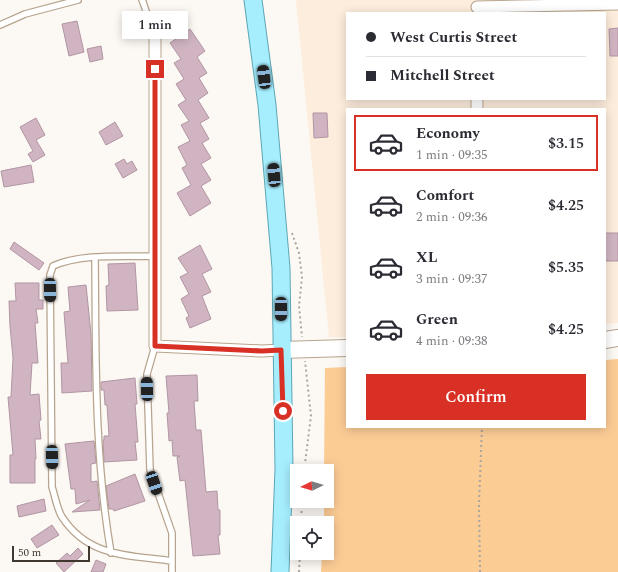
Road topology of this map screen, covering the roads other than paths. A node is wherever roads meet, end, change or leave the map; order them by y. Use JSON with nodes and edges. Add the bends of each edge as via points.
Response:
{"nodes":[{"id":1,"x":78,"y":0,"type":"edge"},
{"id":2,"x":142,"y":0,"type":"edge"},
{"id":3,"x":253,"y":0,"type":"edge"},
{"id":4,"x":618,"y":4,"type":"edge"},
{"id":5,"x":477,"y":7,"type":"edge"},
{"id":6,"x":0,"y":25,"type":"edge"},
{"id":7,"x":155,"y":38,"type":"joint"},
{"id":8,"x":155,"y":256,"type":"junction"},
{"id":9,"x":95,"y":257,"type":"junction"},
{"id":10,"x":618,"y":338,"type":"edge"},
{"id":11,"x":606,"y":340,"type":"edge"},
{"id":12,"x":155,"y":346,"type":"junction"},
{"id":13,"x":346,"y":348,"type":"edge"},
{"id":14,"x":281,"y":350,"type":"junction"},
{"id":15,"x":111,"y":553,"type":"junction"},
{"id":16,"x":172,"y":561,"type":"junction"},
{"id":17,"x":172,"y":572,"type":"edge"},
{"id":18,"x":280,"y":572,"type":"edge"}],
"edges":[{"from":1,"to":6,"type":"lane","via":[[26,14]]},
{"from":2,"to":7,"type":"lane"},
{"from":3,"to":14,"type":"main road","via":[[267,105],[276,203],[281,268]]},
{"from":4,"to":5,"type":"street"},
{"from":7,"to":8,"type":"street"},
{"from":8,"to":9,"type":"lane"},
{"from":8,"to":12,"type":"street"},
{"from":9,"to":15,"type":"lane","via":[[96,420],[104,518]]},
{"from":9,"to":15,"type":"lane","via":[[62,262],[53,266],[50,275],[52,487],[61,516],[75,532],[90,545]]},
{"from":10,"to":11,"type":"street"},
{"from":12,"to":14,"type":"street"},
{"from":12,"to":16,"type":"lane","via":[[147,374],[150,470],[172,532]]},
{"from":13,"to":14,"type":"street"},
{"from":14,"to":18,"type":"main road","via":[[284,469]]},
{"from":15,"to":16,"type":"lane"},
{"from":16,"to":17,"type":"lane"}]}
